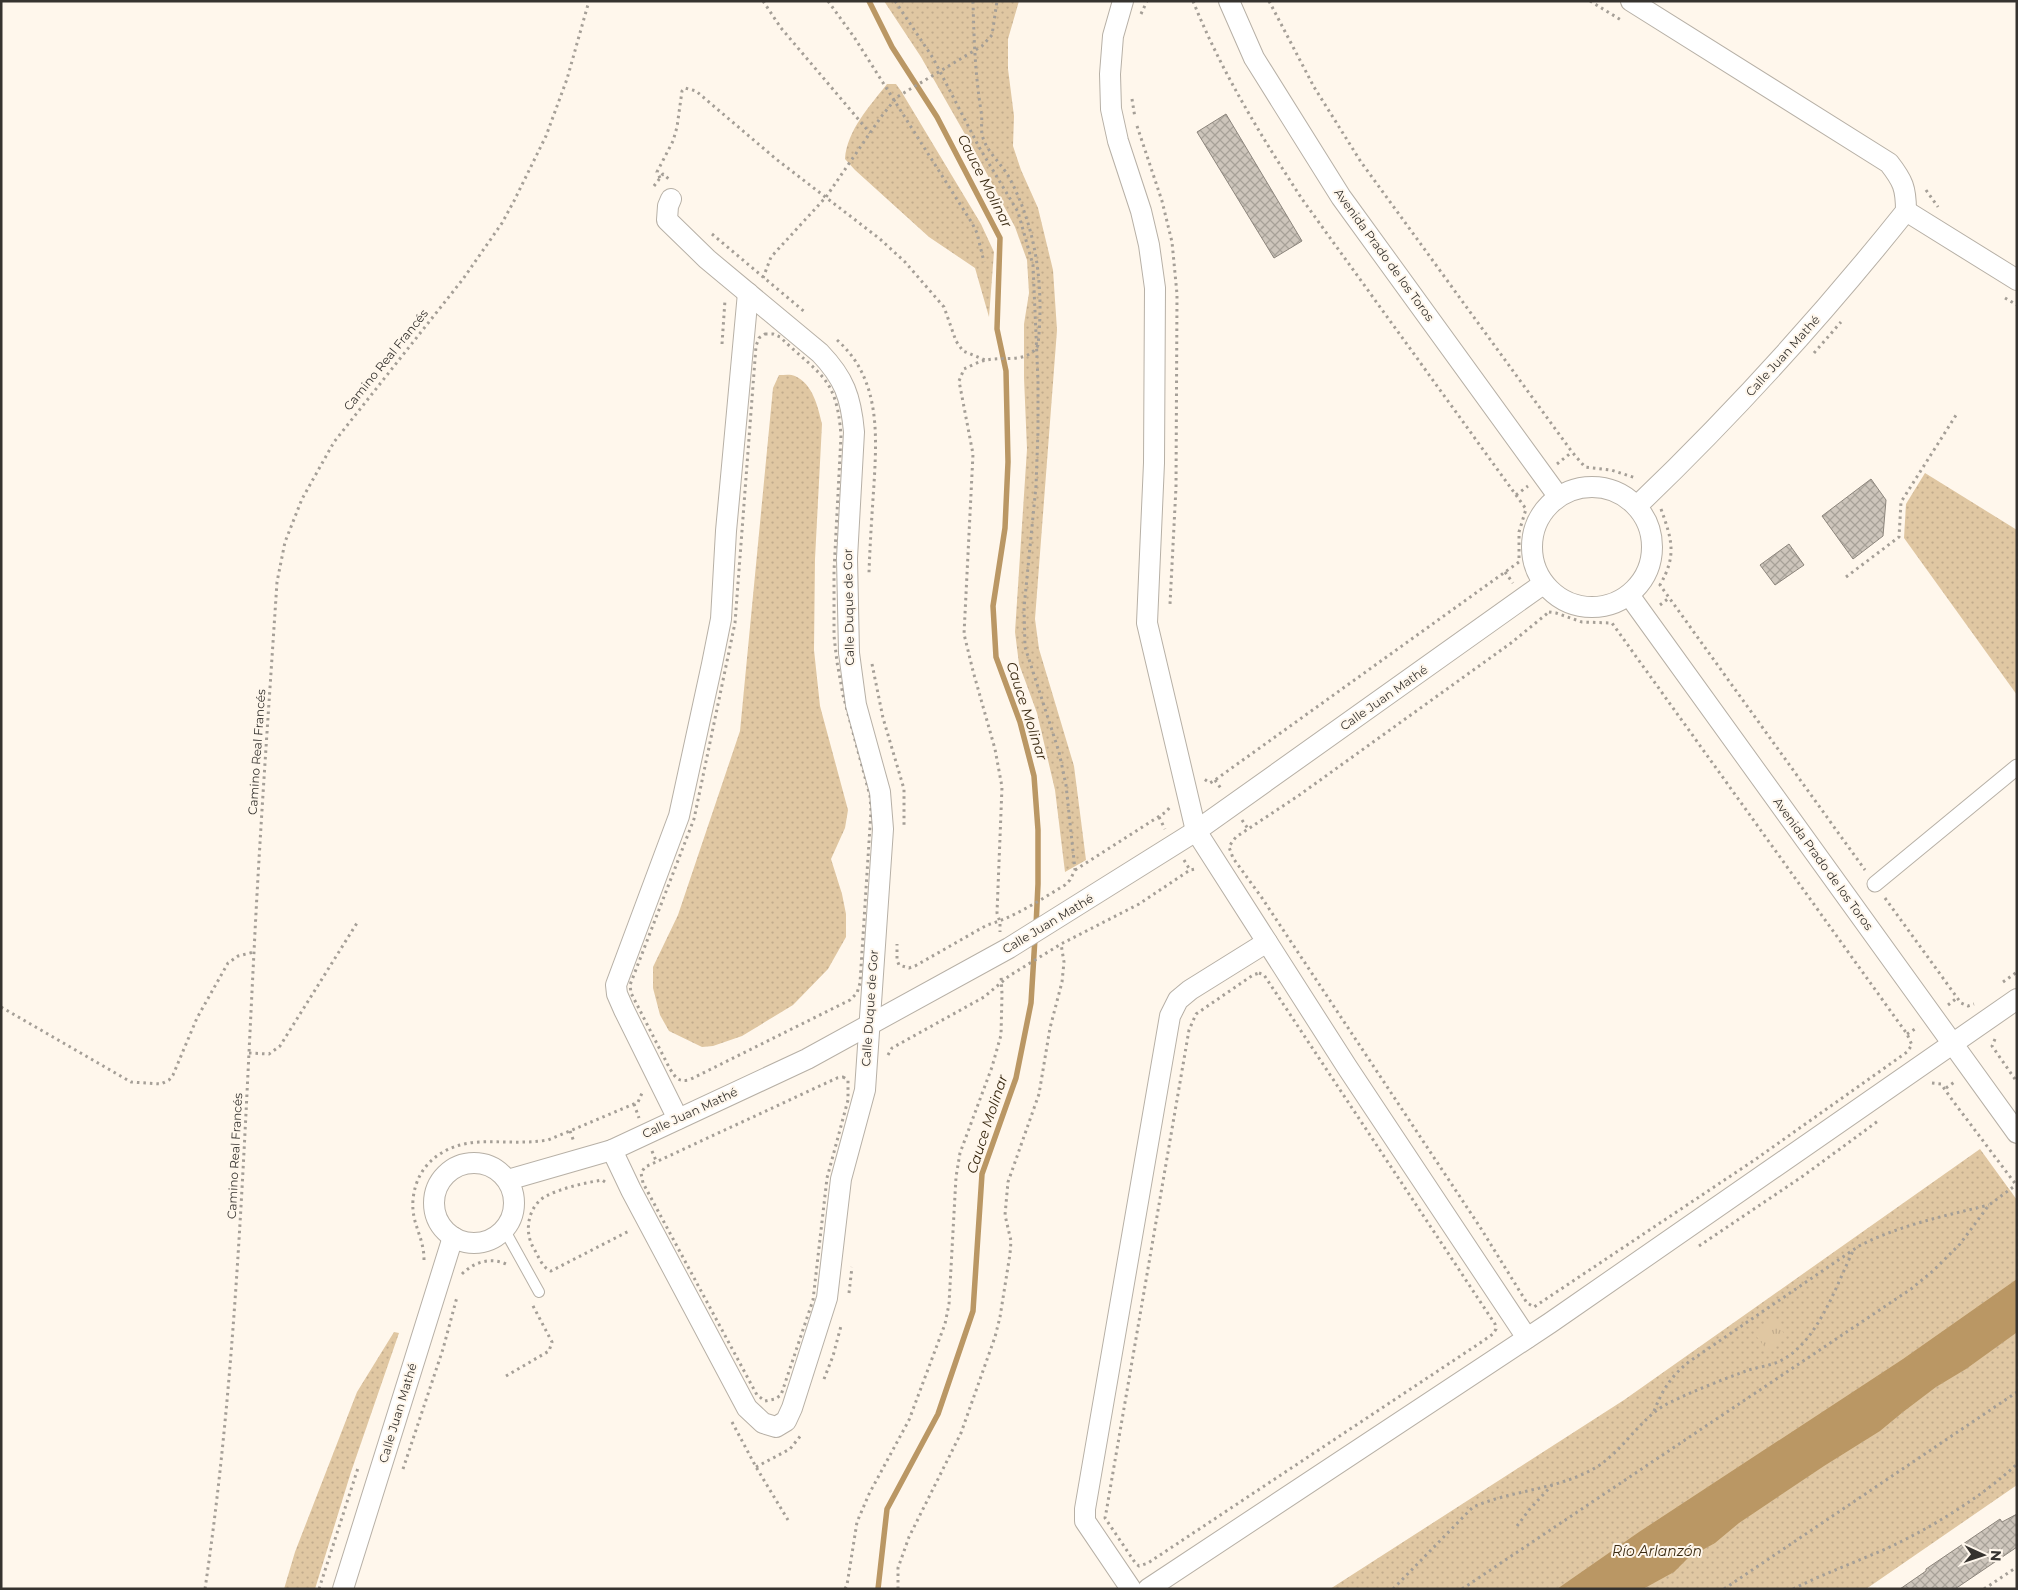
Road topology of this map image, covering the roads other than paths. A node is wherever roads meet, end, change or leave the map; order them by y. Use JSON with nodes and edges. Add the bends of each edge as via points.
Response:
{"nodes":[{"id":1,"x":1123,"y":1,"type":"edge"},
{"id":2,"x":1229,"y":1,"type":"edge"},
{"id":3,"x":1631,"y":1,"type":"edge"},
{"id":4,"x":671,"y":199,"type":"dead end"},
{"id":5,"x":1906,"y":201,"type":"junction"},
{"id":6,"x":2017,"y":280,"type":"edge"},
{"id":7,"x":748,"y":293,"type":"junction"},
{"id":8,"x":1558,"y":496,"type":"junction"},
{"id":9,"x":1637,"y":506,"type":"junction"},
{"id":10,"x":1543,"y":584,"type":"junction"},
{"id":11,"x":1629,"y":595,"type":"junction"},
{"id":12,"x":2017,"y":767,"type":"edge"},
{"id":13,"x":1196,"y":831,"type":"junction"},
{"id":14,"x":1875,"y":884,"type":"road end"},
{"id":15,"x":1267,"y":942,"type":"junction"},
{"id":16,"x":2017,"y":999,"type":"edge"},
{"id":17,"x":869,"y":1026,"type":"junction"},
{"id":18,"x":1953,"y":1044,"type":"junction"},
{"id":19,"x":678,"y":1118,"type":"junction"},
{"id":20,"x":2017,"y":1133,"type":"edge"},
{"id":21,"x":612,"y":1150,"type":"junction"},
{"id":22,"x":508,"y":1180,"type":"junction"},
{"id":23,"x":504,"y":1229,"type":"junction"},
{"id":24,"x":454,"y":1237,"type":"junction"},
{"id":25,"x":540,"y":1292,"type":"dead end"},
{"id":26,"x":1527,"y":1338,"type":"junction"},
{"id":27,"x":344,"y":1589,"type":"edge"},
{"id":28,"x":1131,"y":1589,"type":"edge"},
{"id":29,"x":1148,"y":1589,"type":"edge"}],
"edges":[{"from":1,"to":13,"type":"street","via":[[1113,36],[1111,109],[1145,228],[1155,288],[1154,464],[1147,623]]},
{"from":2,"to":8,"type":"street","name":"Avenida Prado de los Toros","via":[[1254,58],[1341,197]]},
{"from":3,"to":5,"type":"street","via":[[1889,163],[1902,178]]},
{"from":4,"to":7,"type":"street","name":"Calle Duque de Gor","via":[[667,220]]},
{"from":5,"to":6,"type":"street"},
{"from":5,"to":9,"type":"street","name":"Calle Juan Mathé","via":[[1814,322],[1728,416]]},
{"from":7,"to":17,"type":"street","name":"Calle Duque de Gor","via":[[834,367],[849,396],[852,412],[854,432],[847,558],[849,653],[856,705],[880,792],[883,829]]},
{"from":7,"to":19,"type":"street","via":[[721,619],[679,816],[616,985],[624,1010]]},
{"from":8,"to":9,"type":"street","via":[[1590,486],[1607,488]]},
{"from":8,"to":10,"type":"street","via":[[1544,510],[1532,537],[1534,567]]},
{"from":9,"to":11,"type":"street","via":[[1650,530],[1651,559],[1647,573]]},
{"from":10,"to":11,"type":"street","via":[[1557,598],[1575,606],[1594,608],[1613,604]]},
{"from":10,"to":13,"type":"street","name":"Calle Juan Mathé"},
{"from":11,"to":18,"type":"street","name":"Avenida Prado de los Toros"},
{"from":12,"to":14,"type":"street"},
{"from":13,"to":15,"type":"street"},
{"from":13,"to":17,"type":"street","name":"Calle Juan Mathé","via":[[1008,948]]},
{"from":15,"to":26,"type":"street"},
{"from":15,"to":28,"type":"street","via":[[1190,990],[1178,1000],[1170,1016],[1084,1509],[1085,1521]]},
{"from":16,"to":18,"type":"street"},
{"from":17,"to":19,"type":"street","name":"Calle Juan Mathé","via":[[807,1059]]},
{"from":17,"to":21,"type":"street","name":"Calle Duque de Gor","via":[[865,1090],[841,1179],[827,1298],[792,1408],[786,1421],[776,1427],[763,1423],[747,1408],[630,1190]]},
{"from":18,"to":20,"type":"street","name":"Avenida Prado de los Toros"},
{"from":18,"to":26,"type":"street"},
{"from":19,"to":21,"type":"street","name":"Calle Juan Mathé"},
{"from":21,"to":22,"type":"street","name":"Calle Juan Mathé"},
{"from":22,"to":23,"type":"street","via":[[514,1206]]},
{"from":22,"to":24,"type":"street","via":[[499,1171],[475,1162],[450,1170],[441,1180],[434,1204],[437,1217]]},
{"from":23,"to":24,"type":"street","via":[[493,1238],[480,1242],[466,1242]]},
{"from":23,"to":25,"type":"lane"},
{"from":24,"to":27,"type":"street","name":"Calle Juan Mathé"},
{"from":26,"to":29,"type":"street"}]}
